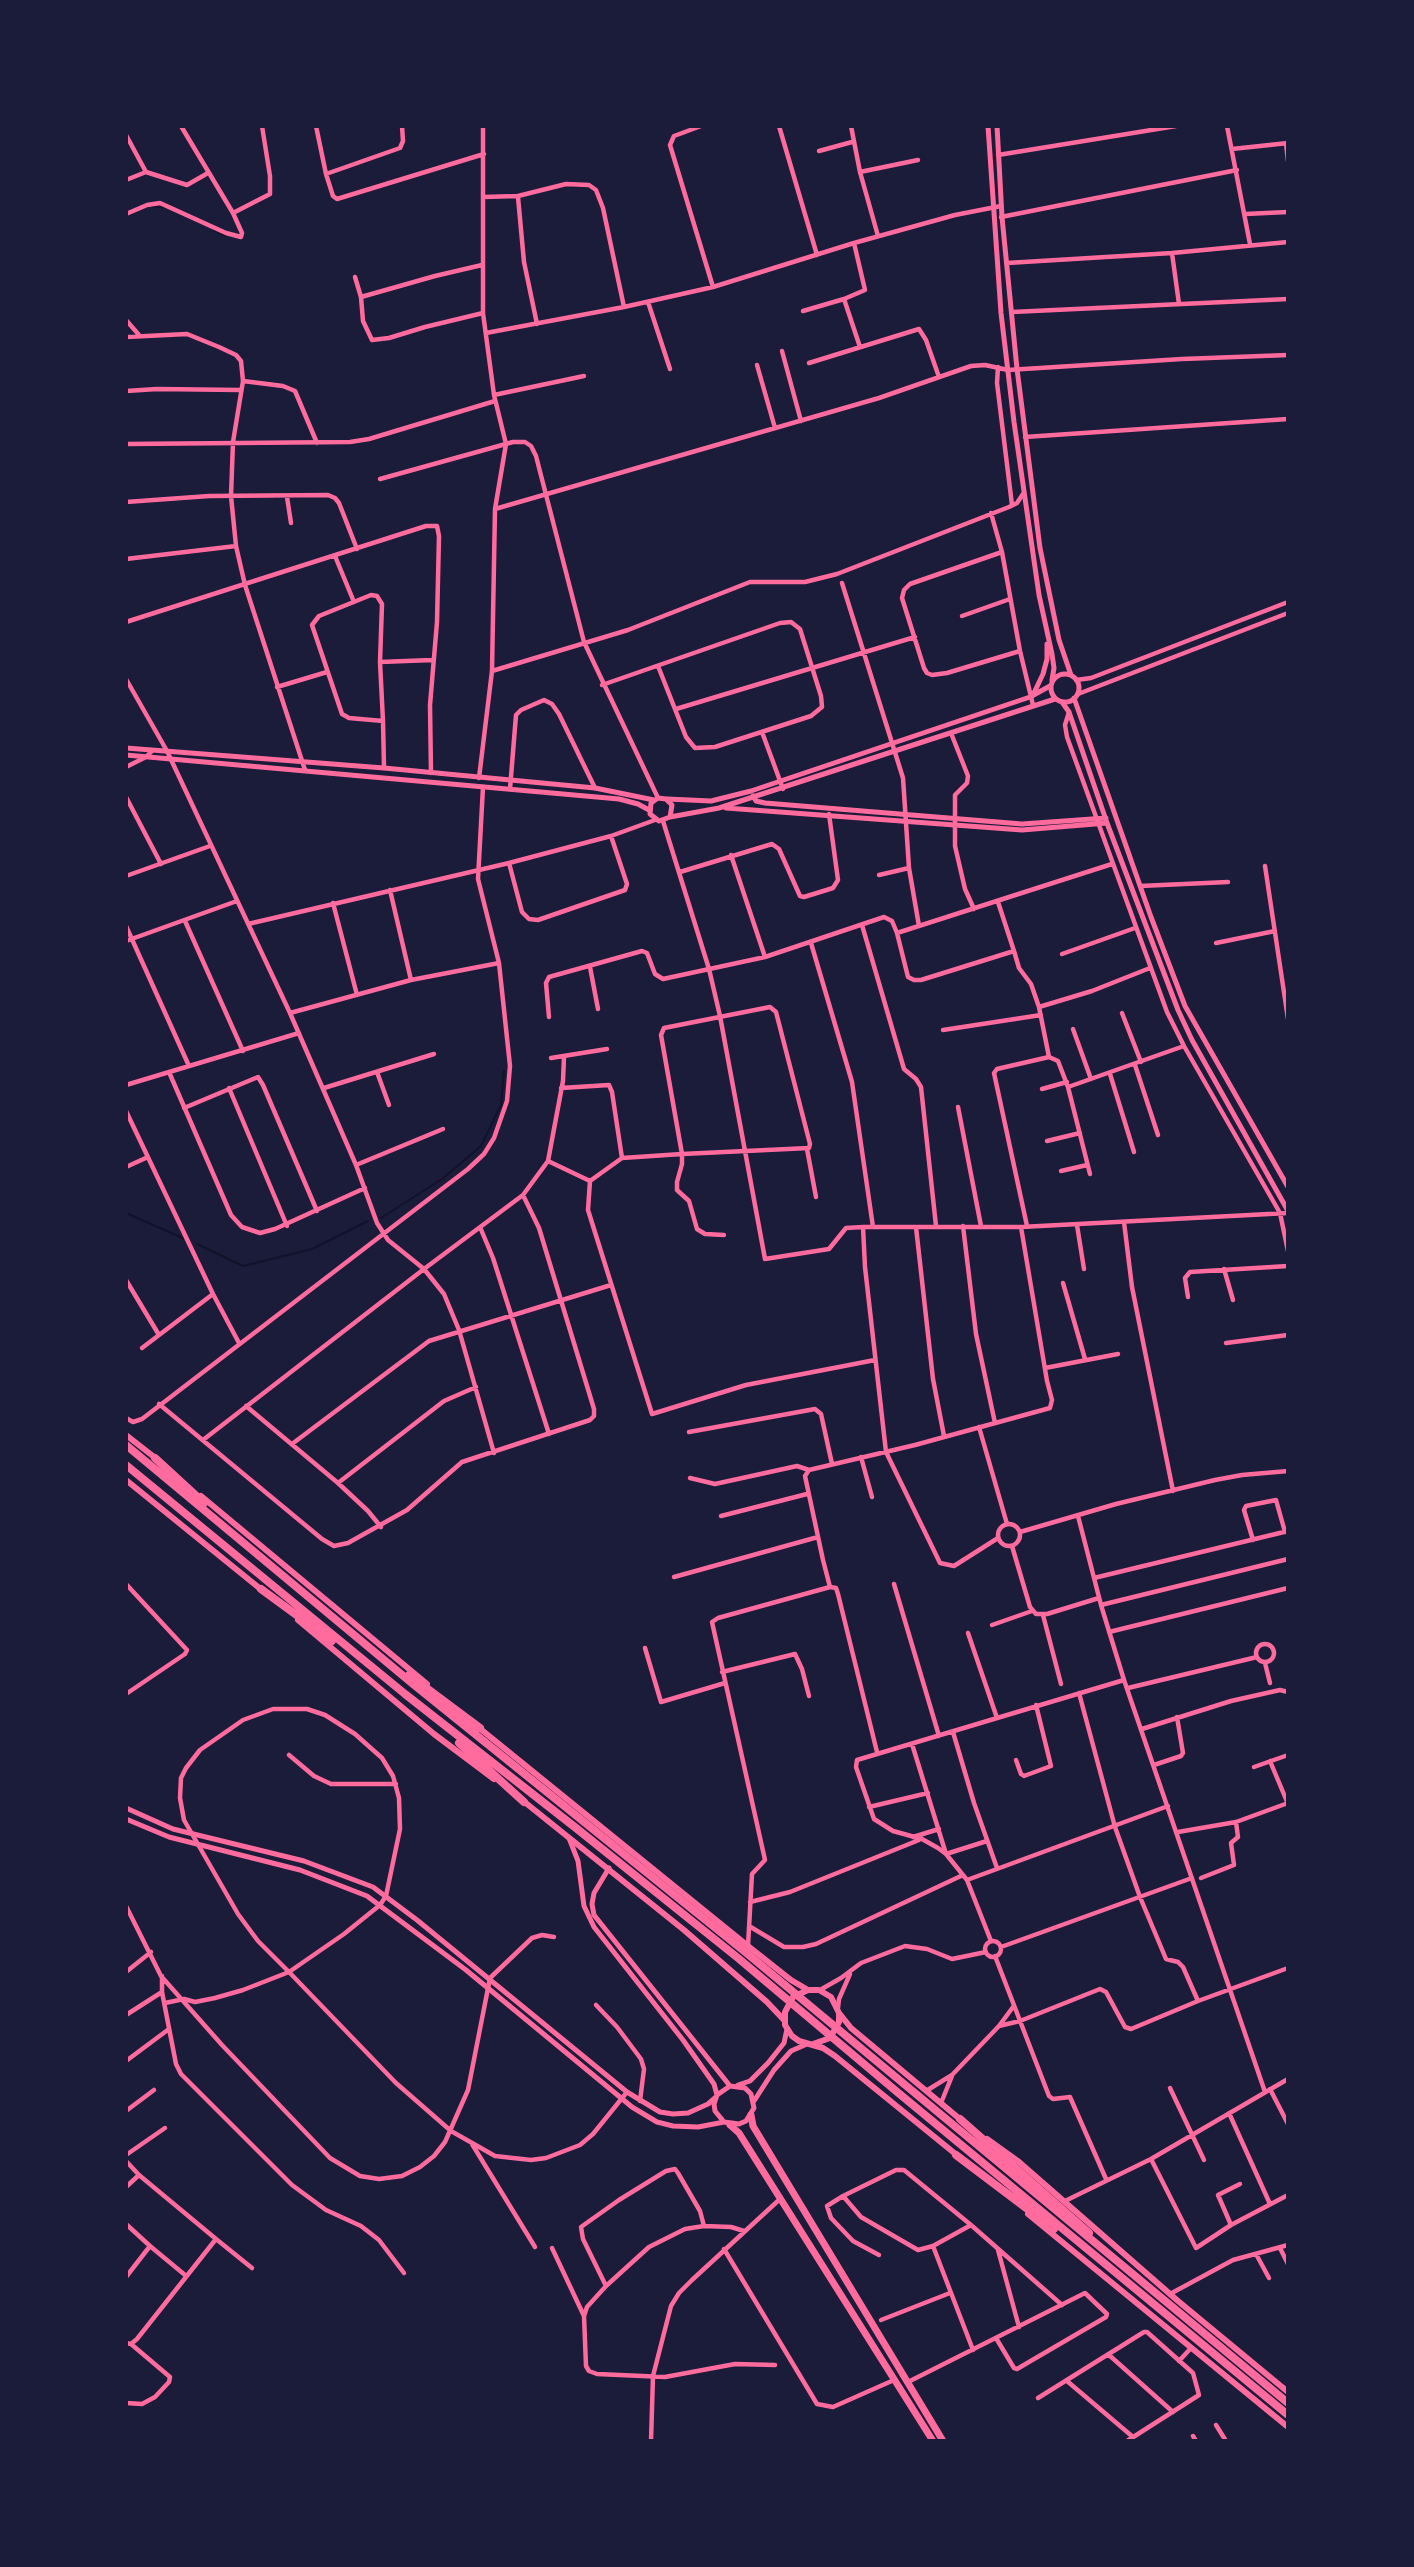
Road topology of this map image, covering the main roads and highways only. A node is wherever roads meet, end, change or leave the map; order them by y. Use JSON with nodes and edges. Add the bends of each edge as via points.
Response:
{"nodes":[{"id":1,"x":126,"y":1434,"type":"edge"},
{"id":2,"x":126,"y":1445,"type":"edge"},
{"id":3,"x":155,"y":1458,"type":"junction"},
{"id":4,"x":126,"y":1465,"type":"edge"},
{"id":5,"x":126,"y":1480,"type":"edge"},
{"id":6,"x":276,"y":1569,"type":"junction"},
{"id":7,"x":261,"y":1589,"type":"junction"},
{"id":8,"x":327,"y":1612,"type":"junction"},
{"id":9,"x":408,"y":1697,"type":"junction"},
{"id":10,"x":480,"y":1728,"type":"junction"},
{"id":11,"x":524,"y":1801,"type":"junction"},
{"id":12,"x":743,"y":1951,"type":"junction"},
{"id":13,"x":808,"y":1990,"type":"junction"},
{"id":14,"x":839,"y":2011,"type":"junction"},
{"id":15,"x":785,"y":2020,"type":"junction"},
{"id":16,"x":810,"y":2044,"type":"junction"},
{"id":17,"x":877,"y":2069,"type":"junction"},
{"id":18,"x":751,"y":2115,"type":"road end"},
{"id":19,"x":960,"y":2119,"type":"junction"},
{"id":20,"x":727,"y":2123,"type":"road end"},
{"id":21,"x":956,"y":2155,"type":"junction"},
{"id":22,"x":1126,"y":2269,"type":"junction"},
{"id":23,"x":1151,"y":2303,"type":"junction"},
{"id":24,"x":1288,"y":2392,"type":"edge"},
{"id":25,"x":1288,"y":2403,"type":"edge"},
{"id":26,"x":1288,"y":2415,"type":"edge"},
{"id":27,"x":1288,"y":2427,"type":"edge"},
{"id":28,"x":933,"y":2441,"type":"edge"},
{"id":29,"x":943,"y":2441,"type":"edge"}],
"edges":[{"from":1,"to":3,"type":"main road"},
{"from":2,"to":6,"type":"highway"},
{"from":3,"to":6,"type":"highway"},
{"from":3,"to":10,"type":"main road"},
{"from":4,"to":9,"type":"highway"},
{"from":5,"to":7,"type":"main road"},
{"from":6,"to":8,"type":"highway"},
{"from":7,"to":9,"type":"highway"},
{"from":7,"to":11,"type":"main road","via":[[434,1734]]},
{"from":8,"to":10,"type":"highway"},
{"from":8,"to":12,"type":"highway"},
{"from":9,"to":11,"type":"highway"},
{"from":9,"to":12,"type":"highway"},
{"from":10,"to":12,"type":"main road"},
{"from":11,"to":15,"type":"main road"},
{"from":12,"to":13,"type":"main road"},
{"from":12,"to":17,"type":"highway"},
{"from":13,"to":14,"type":"main road","via":[[831,1997]]},
{"from":13,"to":15,"type":"main road","via":[[793,1997]]},
{"from":14,"to":16,"type":"main road","via":[[830,2038]]},
{"from":14,"to":19,"type":"main road","via":[[852,2028]]},
{"from":15,"to":16,"type":"main road","via":[[792,2036]]},
{"from":16,"to":21,"type":"main road","via":[[835,2056]]},
{"from":17,"to":22,"type":"highway"},
{"from":17,"to":23,"type":"highway"},
{"from":18,"to":29,"type":"highway","via":[[753,2126]]},
{"from":19,"to":22,"type":"highway"},
{"from":19,"to":24,"type":"main road","via":[[1019,2162]]},
{"from":20,"to":28,"type":"highway","via":[[739,2133]]},
{"from":21,"to":23,"type":"highway"},
{"from":21,"to":27,"type":"main road"},
{"from":22,"to":25,"type":"highway"},
{"from":23,"to":26,"type":"highway"}]}
